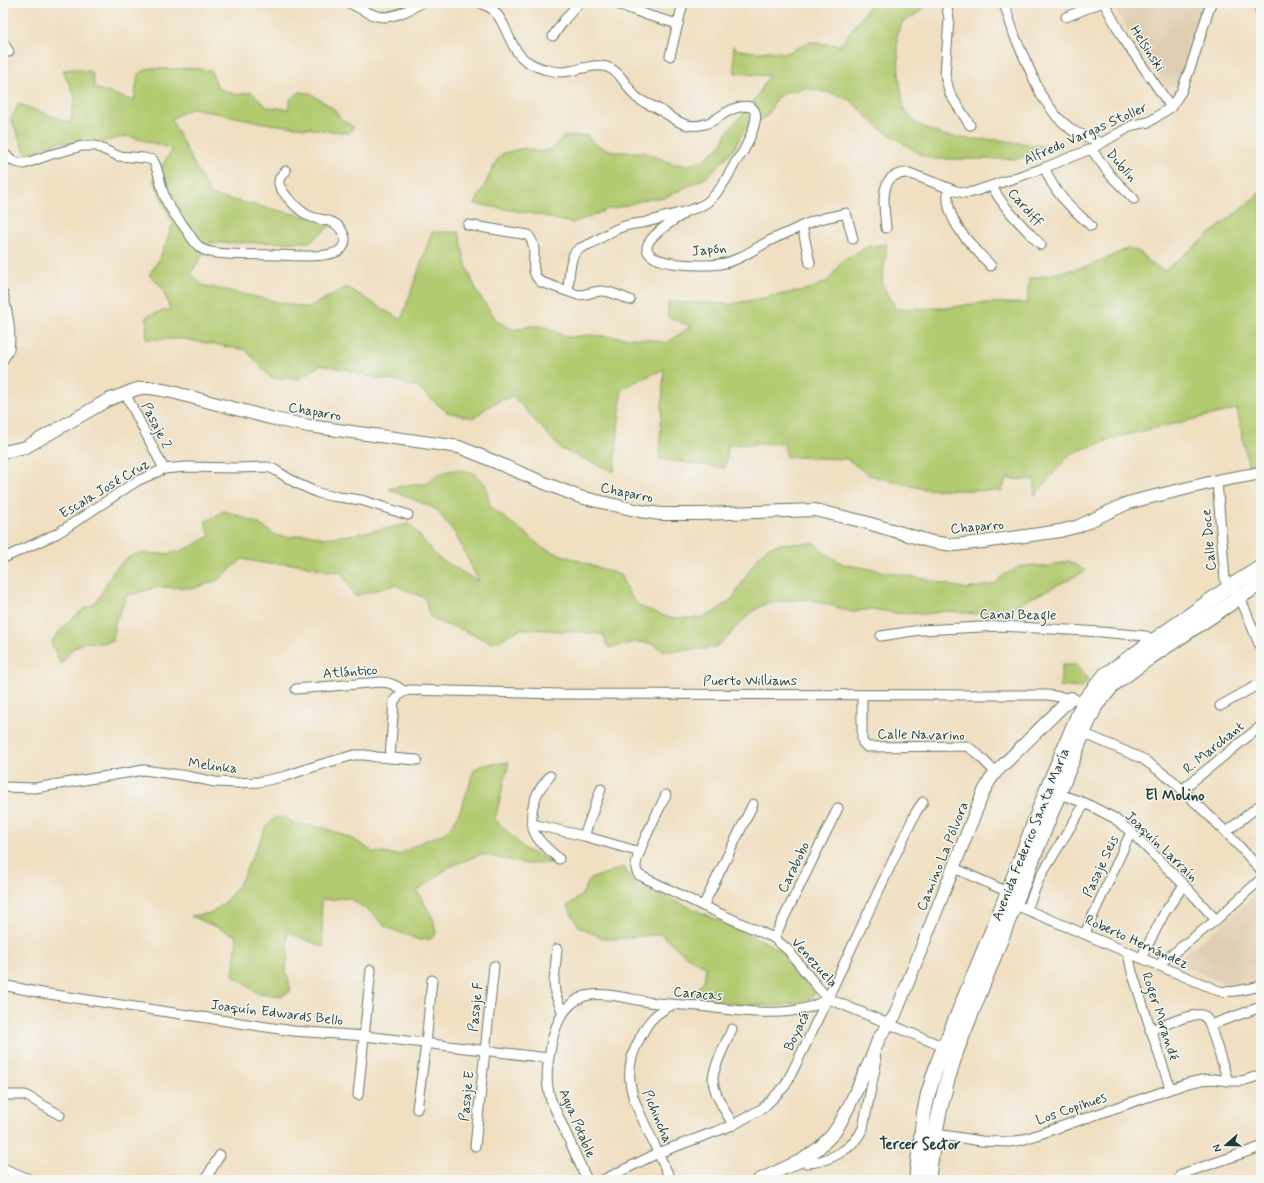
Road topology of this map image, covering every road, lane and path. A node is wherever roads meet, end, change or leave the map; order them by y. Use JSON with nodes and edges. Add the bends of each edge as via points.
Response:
{"nodes":[{"id":1,"x":349,"y":3,"type":"edge"},
{"id":2,"x":480,"y":3,"type":"edge"},
{"id":3,"x":579,"y":3,"type":"edge"},
{"id":4,"x":614,"y":3,"type":"edge"},
{"id":5,"x":683,"y":3,"type":"edge"},
{"id":6,"x":946,"y":3,"type":"edge"},
{"id":7,"x":1004,"y":3,"type":"edge"},
{"id":8,"x":1100,"y":3,"type":"edge"},
{"id":9,"x":1104,"y":3,"type":"edge"},
{"id":10,"x":1211,"y":3,"type":"edge"},
{"id":11,"x":1259,"y":3,"type":"edge"},
{"id":12,"x":417,"y":4,"type":"edge"},
{"id":13,"x":1261,"y":14,"type":"edge"},
{"id":14,"x":1066,"y":17,"type":"dead end"},
{"id":15,"x":678,"y":24,"type":"junction"},
{"id":16,"x":553,"y":36,"type":"dead end"},
{"id":17,"x":3,"y":42,"type":"edge"},
{"id":18,"x":9,"y":52,"type":"dead end"},
{"id":19,"x":670,"y":56,"type":"dead end"},
{"id":20,"x":1171,"y":107,"type":"junction"},
{"id":21,"x":970,"y":125,"type":"dead end"},
{"id":22,"x":1102,"y":143,"type":"junction"},
{"id":23,"x":1091,"y":149,"type":"junction"},
{"id":24,"x":3,"y":154,"type":"edge"},
{"id":25,"x":1045,"y":168,"type":"junction"},
{"id":26,"x":286,"y":171,"type":"dead end"},
{"id":27,"x":992,"y":186,"type":"junction"},
{"id":28,"x":948,"y":188,"type":"junction"},
{"id":29,"x":1134,"y":199,"type":"dead end"},
{"id":30,"x":684,"y":213,"type":"junction"},
{"id":31,"x":468,"y":225,"type":"dead end"},
{"id":32,"x":802,"y":226,"type":"junction"},
{"id":33,"x":1091,"y":226,"type":"dead end"},
{"id":34,"x":886,"y":228,"type":"dead end"},
{"id":35,"x":853,"y":239,"type":"dead end"},
{"id":36,"x":1041,"y":245,"type":"dead end"},
{"id":37,"x":810,"y":263,"type":"dead end"},
{"id":38,"x":991,"y":266,"type":"dead end"},
{"id":39,"x":568,"y":291,"type":"junction"},
{"id":40,"x":3,"y":294,"type":"edge"},
{"id":41,"x":630,"y":300,"type":"dead end"},
{"id":42,"x":3,"y":360,"type":"edge"},
{"id":43,"x":125,"y":393,"type":"junction"},
{"id":44,"x":3,"y":452,"type":"edge"},
{"id":45,"x":164,"y":469,"type":"junction"},
{"id":46,"x":1261,"y":473,"type":"edge"},
{"id":47,"x":1216,"y":482,"type":"junction"},
{"id":48,"x":408,"y":515,"type":"dead end"},
{"id":49,"x":3,"y":557,"type":"edge"},
{"id":50,"x":1261,"y":567,"type":"edge"},
{"id":51,"x":1261,"y":583,"type":"edge"},
{"id":52,"x":1234,"y":593,"type":"junction"},
{"id":53,"x":881,"y":636,"type":"dead end"},
{"id":54,"x":1153,"y":640,"type":"junction"},
{"id":55,"x":1261,"y":649,"type":"edge"},
{"id":56,"x":1261,"y":682,"type":"edge"},
{"id":57,"x":296,"y":689,"type":"dead end"},
{"id":58,"x":404,"y":691,"type":"junction"},
{"id":59,"x":862,"y":695,"type":"junction"},
{"id":60,"x":1084,"y":701,"type":"junction"},
{"id":61,"x":1220,"y":706,"type":"dead end"},
{"id":62,"x":1261,"y":726,"type":"edge"},
{"id":63,"x":1083,"y":734,"type":"junction"},
{"id":64,"x":390,"y":758,"type":"junction"},
{"id":65,"x":418,"y":760,"type":"dead end"},
{"id":66,"x":996,"y":772,"type":"junction"},
{"id":67,"x":550,"y":776,"type":"dead end"},
{"id":68,"x":3,"y":787,"type":"edge"},
{"id":69,"x":601,"y":789,"type":"dead end"},
{"id":70,"x":1183,"y":789,"type":"junction"},
{"id":71,"x":1059,"y":794,"type":"junction"},
{"id":72,"x":666,"y":796,"type":"dead end"},
{"id":73,"x":924,"y":802,"type":"dead end"},
{"id":74,"x":1086,"y":803,"type":"junction"},
{"id":75,"x":753,"y":804,"type":"dead end"},
{"id":76,"x":1261,"y":804,"type":"edge"},
{"id":77,"x":838,"y":808,"type":"dead end"},
{"id":78,"x":532,"y":824,"type":"junction"},
{"id":79,"x":1131,"y":832,"type":"junction"},
{"id":80,"x":1226,"y":832,"type":"junction"},
{"id":81,"x":584,"y":836,"type":"junction"},
{"id":82,"x":640,"y":852,"type":"junction"},
{"id":83,"x":560,"y":859,"type":"dead end"},
{"id":84,"x":954,"y":868,"type":"junction"},
{"id":85,"x":1261,"y":870,"type":"edge"},
{"id":86,"x":1261,"y":879,"type":"edge"},
{"id":87,"x":1184,"y":885,"type":"junction"},
{"id":88,"x":1014,"y":901,"type":"junction"},
{"id":89,"x":703,"y":906,"type":"junction"},
{"id":90,"x":1216,"y":920,"type":"junction"},
{"id":91,"x":1085,"y":933,"type":"junction"},
{"id":92,"x":774,"y":938,"type":"junction"},
{"id":93,"x":557,"y":949,"type":"dead end"},
{"id":94,"x":1129,"y":953,"type":"junction"},
{"id":95,"x":1141,"y":958,"type":"junction"},
{"id":96,"x":1158,"y":965,"type":"junction"},
{"id":97,"x":494,"y":966,"type":"dead end"},
{"id":98,"x":371,"y":970,"type":"dead end"},
{"id":99,"x":432,"y":980,"type":"dead end"},
{"id":100,"x":3,"y":984,"type":"edge"},
{"id":101,"x":1261,"y":986,"type":"edge"},
{"id":102,"x":827,"y":998,"type":"junction"},
{"id":103,"x":672,"y":1005,"type":"junction"},
{"id":104,"x":1261,"y":1008,"type":"edge"},
{"id":105,"x":565,"y":1011,"type":"junction"},
{"id":106,"x":1208,"y":1021,"type":"junction"},
{"id":107,"x":889,"y":1024,"type":"junction"},
{"id":108,"x":732,"y":1029,"type":"dead end"},
{"id":109,"x":1150,"y":1030,"type":"junction"},
{"id":110,"x":365,"y":1036,"type":"junction"},
{"id":111,"x":426,"y":1044,"type":"junction"},
{"id":112,"x":874,"y":1048,"type":"junction"},
{"id":113,"x":950,"y":1049,"type":"junction"},
{"id":114,"x":485,"y":1050,"type":"junction"},
{"id":115,"x":548,"y":1058,"type":"junction"},
{"id":116,"x":1261,"y":1075,"type":"edge"},
{"id":117,"x":1228,"y":1081,"type":"junction"},
{"id":118,"x":1170,"y":1088,"type":"junction"},
{"id":119,"x":3,"y":1095,"type":"edge"},
{"id":120,"x":358,"y":1095,"type":"dead end"},
{"id":121,"x":417,"y":1109,"type":"dead end"},
{"id":122,"x":60,"y":1115,"type":"dead end"},
{"id":123,"x":733,"y":1125,"type":"junction"},
{"id":124,"x":928,"y":1133,"type":"junction"},
{"id":125,"x":474,"y":1146,"type":"dead end"},
{"id":126,"x":1261,"y":1147,"type":"edge"},
{"id":127,"x":658,"y":1153,"type":"junction"},
{"id":128,"x":220,"y":1156,"type":"dead end"},
{"id":129,"x":802,"y":1160,"type":"junction"},
{"id":130,"x":3,"y":1168,"type":"edge"},
{"id":131,"x":773,"y":1177,"type":"edge"},
{"id":132,"x":1180,"y":1178,"type":"edge"},
{"id":133,"x":31,"y":1180,"type":"edge"},
{"id":134,"x":205,"y":1180,"type":"edge"},
{"id":135,"x":587,"y":1180,"type":"edge"},
{"id":136,"x":603,"y":1180,"type":"edge"},
{"id":137,"x":670,"y":1180,"type":"edge"},
{"id":138,"x":759,"y":1180,"type":"edge"},
{"id":139,"x":916,"y":1180,"type":"edge"},
{"id":140,"x":928,"y":1180,"type":"edge"}],
"edges":[{"from":1,"to":12,"type":"street","via":[[386,17]]},
{"from":2,"to":30,"type":"street","via":[[492,9],[497,15],[512,45],[528,62],[560,72],[590,66],[608,67],[623,79],[639,100],[683,124],[706,124],[735,108],[746,106],[756,112],[757,116],[743,151],[718,192],[707,202]]},
{"from":3,"to":16,"type":"street"},
{"from":4,"to":15,"type":"street"},
{"from":5,"to":15,"type":"street"},
{"from":6,"to":21,"type":"street","via":[[949,19],[945,75],[950,94]]},
{"from":7,"to":22,"type":"street","via":[[1015,37],[1041,95],[1057,117],[1073,131]]},
{"from":8,"to":14,"type":"street"},
{"from":9,"to":20,"type":"street","name":"Helsinski","via":[[1123,38]]},
{"from":10,"to":20,"type":"street","name":"Alfredo Vargas Stoller","via":[[1181,92]]},
{"from":11,"to":13,"type":"street"},
{"from":15,"to":19,"type":"street"},
{"from":17,"to":18,"type":"street"},
{"from":20,"to":22,"type":"street","name":"Alfredo Vargas Stoller","via":[[1148,122],[1133,125]]},
{"from":22,"to":23,"type":"street","name":"Alfredo Vargas Stoller"},
{"from":23,"to":25,"type":"street","name":"Alfredo Vargas Stoller"},
{"from":23,"to":29,"type":"street","name":"Dublín","via":[[1111,176]]},
{"from":24,"to":26,"type":"street","via":[[15,162],[24,164],[82,146],[96,146],[118,156],[153,160],[170,208],[194,241],[202,249],[212,253],[302,256],[323,255],[340,250],[345,237],[339,226],[328,220],[308,216],[282,189],[279,183],[280,176]]},
{"from":25,"to":27,"type":"street","name":"Alfredo Vargas Stoller"},
{"from":25,"to":33,"type":"street","via":[[1049,180],[1060,196]]},
{"from":27,"to":28,"type":"street","name":"Alfredo Vargas Stoller","via":[[965,193]]},
{"from":27,"to":36,"type":"street","name":"Cardiff","via":[[1006,209]]},
{"from":28,"to":34,"type":"street","name":"Alfredo Vargas Stoller","via":[[910,173],[891,178],[885,190]]},
{"from":28,"to":38,"type":"street","via":[[949,208],[956,223]]},
{"from":30,"to":32,"type":"street","name":"Japón","via":[[662,228],[650,242],[647,247],[653,257],[686,265],[721,264],[737,260],[769,241]]},
{"from":30,"to":39,"type":"street","via":[[622,227],[580,248],[574,254],[571,264]]},
{"from":31,"to":39,"type":"street","via":[[528,235],[533,241],[536,278]]},
{"from":32,"to":35,"type":"street","name":"Japón","via":[[815,220],[846,213]]},
{"from":32,"to":37,"type":"street"},
{"from":39,"to":41,"type":"street","via":[[578,295],[608,292]]},
{"from":40,"to":42,"type":"street","via":[[10,338],[9,350]]},
{"from":43,"to":44,"type":"street","name":"Chaparro","via":[[26,447]]},
{"from":43,"to":45,"type":"street","name":"Pasaje 2"},
{"from":43,"to":47,"type":"street","name":"Chaparro","via":[[151,388],[309,426],[458,448],[580,496],[640,511],[701,514],[815,510],[954,545],[1060,531],[1079,526],[1128,503]]},
{"from":45,"to":48,"type":"street","name":"Escala José Cruz","via":[[268,467],[318,492],[362,500]]},
{"from":45,"to":49,"type":"street","name":"Escala José Cruz","via":[[137,481],[58,533]]},
{"from":46,"to":47,"type":"street","name":"Chaparro"},
{"from":47,"to":52,"type":"street","name":"Calle Doce","via":[[1225,579]]},
{"from":50,"to":52,"type":"main road","name":"Avenida Federico Santa María"},
{"from":51,"to":52,"type":"main road","name":"Avenida Federico Santa María"},
{"from":52,"to":54,"type":"main road","name":"Avenida Federico Santa María"},
{"from":52,"to":55,"type":"street","name":"Calle Doce"},
{"from":52,"to":60,"type":"main road","name":"Avenida Federico Santa María","via":[[1115,683]]},
{"from":53,"to":54,"type":"street","name":"Canal Beagle","via":[[920,630],[1002,626],[1146,636]]},
{"from":54,"to":60,"type":"main road","name":"Avenida Federico Santa María","via":[[1105,675]]},
{"from":56,"to":61,"type":"street"},
{"from":57,"to":58,"type":"street","name":"Atlántico","via":[[389,682]]},
{"from":58,"to":59,"type":"street","name":"Puerto Williams"},
{"from":58,"to":64,"type":"street","via":[[394,701]]},
{"from":59,"to":60,"type":"street","name":"Puerto Williams","via":[[1047,695]]},
{"from":59,"to":66,"type":"street","name":"Calle Navarino","via":[[862,739],[867,747],[966,746]]},
{"from":60,"to":63,"type":"main road","name":"Avenida Federico Santa María"},
{"from":60,"to":66,"type":"street","name":"Camino La Pólvora"},
{"from":60,"to":88,"type":"main road","name":"Avenida Federico Santa María","via":[[1047,789]]},
{"from":62,"to":70,"type":"street","name":"R. Marchant"},
{"from":63,"to":70,"type":"street","via":[[1143,759]]},
{"from":63,"to":71,"type":"main road","name":"Avenida Federico Santa María"},
{"from":64,"to":65,"type":"street","name":"Melinka"},
{"from":64,"to":68,"type":"street","name":"Melinka","via":[[354,755],[259,782],[215,782],[144,770],[35,788]]},
{"from":66,"to":84,"type":"street","name":"Camino La Pólvora","via":[[990,780]]},
{"from":67,"to":78,"type":"street","via":[[536,796]]},
{"from":69,"to":81,"type":"street"},
{"from":70,"to":80,"type":"street"},
{"from":71,"to":74,"type":"street","name":"Joaquín Larraín"},
{"from":71,"to":88,"type":"main road","name":"Avenida Federico Santa María"},
{"from":72,"to":82,"type":"street"},
{"from":73,"to":102,"type":"street","name":"Boyacá","via":[[916,812]]},
{"from":74,"to":79,"type":"street","name":"Joaquín Larraín","via":[[1114,818]]},
{"from":74,"to":88,"type":"street","via":[[1039,880]]},
{"from":75,"to":89,"type":"street"},
{"from":76,"to":80,"type":"street"},
{"from":77,"to":92,"type":"street","name":"Carabobo"},
{"from":78,"to":81,"type":"street"},
{"from":78,"to":83,"type":"street","via":[[538,839]]},
{"from":79,"to":87,"type":"street","name":"Joaquín Larraín"},
{"from":79,"to":91,"type":"street","name":"Pasaje Seis"},
{"from":80,"to":85,"type":"street"},
{"from":81,"to":82,"type":"street"},
{"from":82,"to":89,"type":"street","name":"Venezuela","via":[[636,872],[643,878]]},
{"from":84,"to":88,"type":"street","name":"Roberto Hernández"},
{"from":84,"to":107,"type":"street","name":"Camino La Pólvora","via":[[895,1015]]},
{"from":86,"to":90,"type":"street"},
{"from":87,"to":90,"type":"street","name":"Joaquín Larraín"},
{"from":87,"to":95,"type":"street","via":[[1165,912]]},
{"from":88,"to":91,"type":"street","name":"Roberto Hernández"},
{"from":88,"to":113,"type":"main road","name":"Avenida Federico Santa María"},
{"from":89,"to":92,"type":"street","name":"Venezuela"},
{"from":90,"to":96,"type":"street"},
{"from":91,"to":94,"type":"street","name":"Roberto Hernández"},
{"from":92,"to":102,"type":"street","name":"Venezuela","via":[[788,950]]},
{"from":93,"to":105,"type":"street","via":[[555,994]]},
{"from":94,"to":95,"type":"street","name":"Roberto Hernández"},
{"from":94,"to":109,"type":"street","name":"Roger Morandé"},
{"from":95,"to":96,"type":"street","name":"Roberto Hernández"},
{"from":96,"to":101,"type":"street","name":"Roberto Hernández","via":[[1219,991],[1236,992]]},
{"from":97,"to":114,"type":"street","name":"Pasaje F"},
{"from":98,"to":110,"type":"street"},
{"from":99,"to":111,"type":"street"},
{"from":100,"to":110,"type":"street","name":"Joaquín Edwards Bello","via":[[42,993],[293,1031]]},
{"from":102,"to":103,"type":"street","name":"Caracas","via":[[813,1007],[775,1012]]},
{"from":102,"to":107,"type":"street","name":"Venezuela"},
{"from":102,"to":123,"type":"street","name":"Boyacá","via":[[785,1086],[763,1108]]},
{"from":103,"to":105,"type":"street","name":"Caracas","via":[[597,995],[585,996]]},
{"from":103,"to":127,"type":"street","name":"Pichincha","via":[[650,1021],[637,1043],[630,1063],[630,1088],[635,1105]]},
{"from":104,"to":106,"type":"street"},
{"from":105,"to":115,"type":"street","name":"Agua Potable","via":[[556,1027]]},
{"from":106,"to":109,"type":"street","via":[[1199,1014]]},
{"from":106,"to":117,"type":"street"},
{"from":107,"to":112,"type":"street","name":"Camino La Pólvora"},
{"from":107,"to":113,"type":"street","name":"Venezuela"},
{"from":108,"to":123,"type":"street","via":[[717,1063],[713,1081]]},
{"from":109,"to":118,"type":"street","name":"Roger Morandé"},
{"from":110,"to":111,"type":"street","name":"Joaquín Edwards Bello"},
{"from":110,"to":120,"type":"street"},
{"from":111,"to":114,"type":"street","name":"Joaquín Edwards Bello"},
{"from":111,"to":121,"type":"street"},
{"from":112,"to":129,"type":"street","name":"Camino La Pólvora","via":[[840,1125],[825,1143]]},
{"from":112,"to":129,"type":"street","name":"Camino La Pólvora","via":[[876,1064],[860,1136],[833,1157],[812,1163]]},
{"from":113,"to":124,"type":"main road","name":"Avenida Federico Santa María","via":[[928,1094]]},
{"from":114,"to":115,"type":"street","name":"Joaquín Edwards Bello"},
{"from":114,"to":125,"type":"street","name":"Pasaje E"},
{"from":115,"to":135,"type":"street","name":"Agua Potable","via":[[548,1091]]},
{"from":116,"to":117,"type":"street","name":"Los Copihues","via":[[1242,1081]]},
{"from":117,"to":118,"type":"street","name":"Los Copihues","via":[[1202,1080]]},
{"from":118,"to":124,"type":"street","name":"Los Copihues","via":[[1022,1140],[981,1141]]},
{"from":119,"to":122,"type":"street","via":[[25,1094]]},
{"from":123,"to":127,"type":"street","name":"Boyacá"},
{"from":124,"to":139,"type":"main road","name":"Avenida Federico Santa María"},
{"from":124,"to":140,"type":"main road","name":"Avenida Federico Santa María"},
{"from":126,"to":132,"type":"street","via":[[1182,1174]]},
{"from":127,"to":136,"type":"street","name":"Boyacá"},
{"from":127,"to":137,"type":"street","name":"Pichincha"},
{"from":128,"to":134,"type":"street"},
{"from":129,"to":131,"type":"street","name":"Camino La Pólvora"},
{"from":130,"to":133,"type":"street"},
{"from":131,"to":138,"type":"street","name":"Camino La Pólvora"}]}
